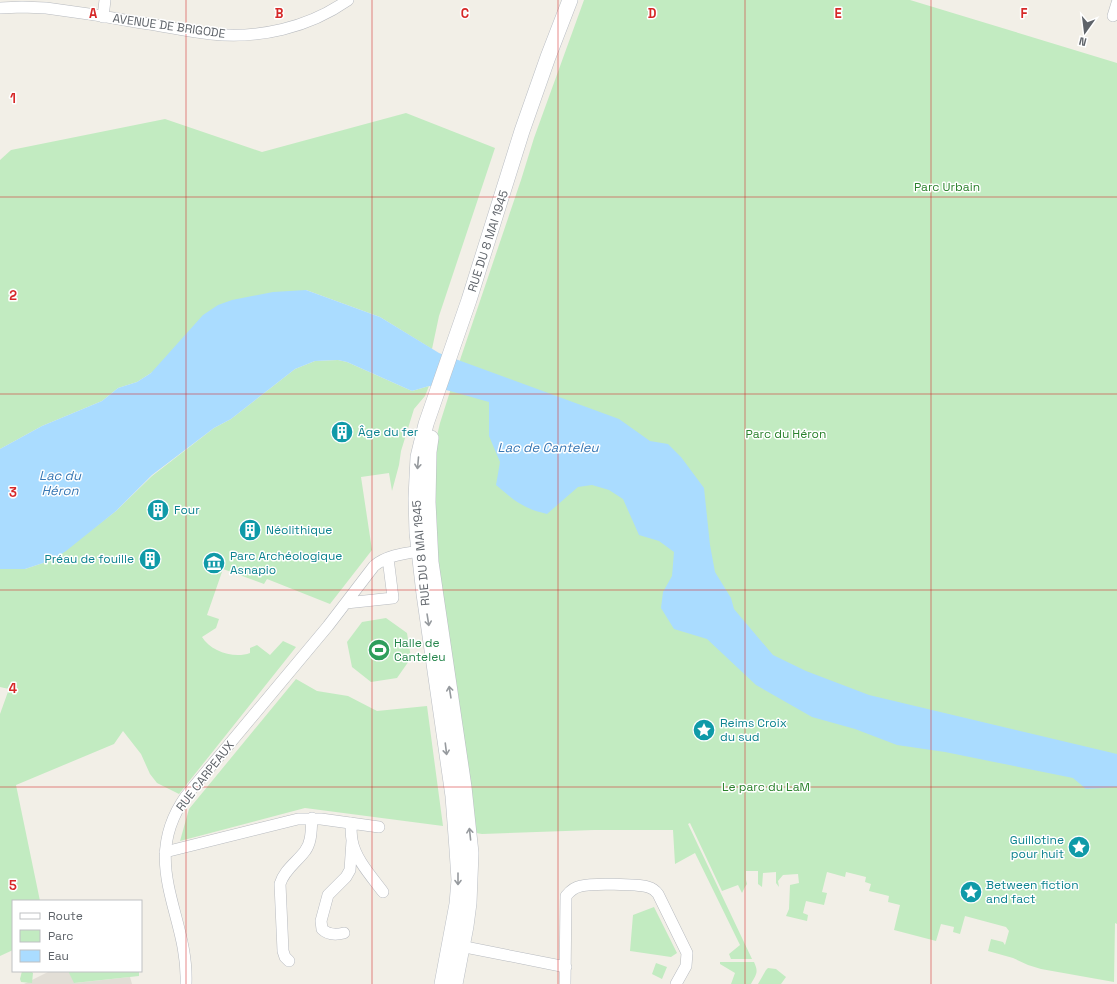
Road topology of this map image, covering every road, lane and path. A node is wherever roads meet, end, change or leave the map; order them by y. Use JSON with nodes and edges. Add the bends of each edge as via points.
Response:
{"nodes":[{"id":1,"x":105,"y":0,"type":"edge"},
{"id":2,"x":348,"y":0,"type":"edge"},
{"id":3,"x":570,"y":0,"type":"edge"},
{"id":4,"x":578,"y":0,"type":"edge"},
{"id":5,"x":1117,"y":3,"type":"edge"},
{"id":6,"x":0,"y":8,"type":"edge"},
{"id":7,"x":1113,"y":16,"type":"dead end"},
{"id":8,"x":103,"y":17,"type":"junction"},
{"id":9,"x":456,"y":349,"type":"junction"},
{"id":10,"x":424,"y":550,"type":"junction"},
{"id":11,"x":388,"y":558,"type":"junction"},
{"id":12,"x":346,"y":603,"type":"junction"},
{"id":13,"x":312,"y":818,"type":"junction"},
{"id":14,"x":351,"y":824,"type":"junction"},
{"id":15,"x":379,"y":828,"type":"dead end"},
{"id":16,"x":352,"y":841,"type":"junction"},
{"id":17,"x":165,"y":852,"type":"junction"},
{"id":18,"x":383,"y":892,"type":"dead end"},
{"id":19,"x":344,"y":933,"type":"dead end"},
{"id":20,"x":456,"y":945,"type":"junction"},
{"id":21,"x":288,"y":961,"type":"dead end"},
{"id":22,"x":566,"y":967,"type":"junction"},
{"id":23,"x":186,"y":984,"type":"edge"},
{"id":24,"x":442,"y":984,"type":"edge"},
{"id":25,"x":455,"y":984,"type":"edge"},
{"id":26,"x":565,"y":984,"type":"edge"},
{"id":27,"x":676,"y":984,"type":"edge"}],
"edges":[{"from":1,"to":8,"type":"street","name":"AVENUE DE BRIGODE"},
{"from":2,"to":8,"type":"street","name":"AVENUE DE BRIGODE","via":[[300,25],[248,35],[207,34]]},
{"from":3,"to":9,"type":"main road","name":"RUE DU 8 MAI 1945","via":[[522,131]]},
{"from":4,"to":9,"type":"main road","name":"RUE DU 8 MAI 1945","via":[[528,136],[488,264]]},
{"from":5,"to":7,"type":"street"},
{"from":6,"to":8,"type":"street","name":"AVENUE DE BRIGODE","via":[[34,7]]},
{"from":9,"to":10,"type":"main road","name":"RUE DU 8 MAI 1945","via":[[423,434],[418,457],[416,509]]},
{"from":10,"to":11,"type":"street","name":"RUE CARPEAUX"},
{"from":10,"to":20,"type":"main road","name":"RUE DU 8 MAI 1945","via":[[455,817],[458,892]]},
{"from":11,"to":12,"type":"street","name":"RUE CARPEAUX","via":[[374,566]]},
{"from":11,"to":12,"type":"street","via":[[393,598]]},
{"from":12,"to":17,"type":"street","name":"RUE CARPEAUX","via":[[186,796],[172,819]]},
{"from":13,"to":14,"type":"street"},
{"from":13,"to":17,"type":"street","via":[[298,819]]},
{"from":13,"to":21,"type":"street","via":[[307,848],[280,884],[283,951]]},
{"from":14,"to":15,"type":"street"},
{"from":14,"to":16,"type":"street"},
{"from":16,"to":18,"type":"street","via":[[364,866]]},
{"from":16,"to":19,"type":"street","via":[[349,873],[328,895],[321,921],[322,929],[327,933]]},
{"from":17,"to":23,"type":"street","name":"RUE CARPEAUX","via":[[168,888],[185,955]]},
{"from":20,"to":22,"type":"street"},
{"from":20,"to":24,"type":"main road","name":"RUE DU 8 MAI 1945"},
{"from":20,"to":25,"type":"main road","name":"RUE DU 8 MAI 1945"},
{"from":22,"to":26,"type":"street"},
{"from":22,"to":27,"type":"street","via":[[565,901],[569,892],[585,885],[644,886],[654,889],[658,894],[687,953],[686,966]]}]}
